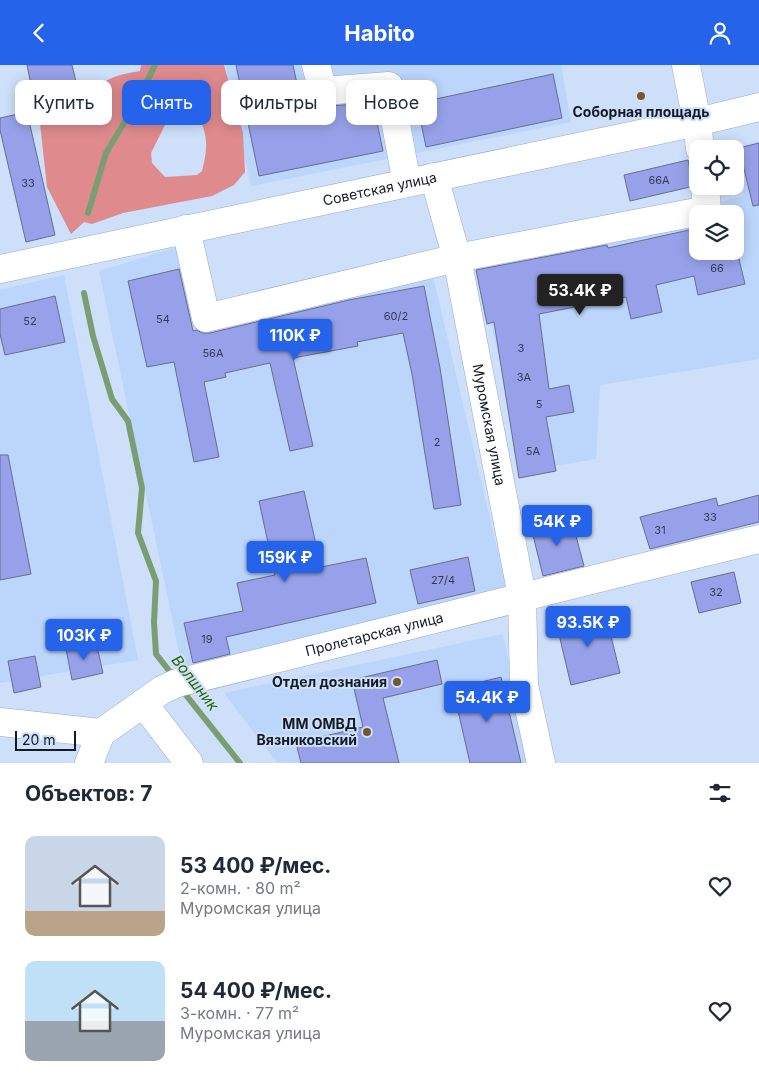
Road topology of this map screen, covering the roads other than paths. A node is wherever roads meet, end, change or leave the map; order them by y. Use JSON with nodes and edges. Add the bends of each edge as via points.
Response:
{"nodes":[{"id":1,"x":316,"y":65,"type":"edge"},
{"id":2,"x":686,"y":65,"type":"edge"},
{"id":3,"x":759,"y":107,"type":"edge"},
{"id":4,"x":698,"y":122,"type":"junction"},
{"id":5,"x":699,"y":140,"type":"edge"},
{"id":6,"x":404,"y":168,"type":"dead end"},
{"id":7,"x":434,"y":177,"type":"junction"},
{"id":8,"x":706,"y":195,"type":"edge"},
{"id":9,"x":186,"y":229,"type":"junction"},
{"id":10,"x":457,"y":258,"type":"junction"},
{"id":11,"x":0,"y":269,"type":"edge"},
{"id":12,"x":759,"y":539,"type":"edge"},
{"id":13,"x":522,"y":595,"type":"junction"},
{"id":14,"x":143,"y":703,"type":"junction"},
{"id":15,"x":0,"y":722,"type":"edge"},
{"id":16,"x":101,"y":733,"type":"junction"},
{"id":17,"x":90,"y":763,"type":"edge"},
{"id":18,"x":189,"y":763,"type":"edge"},
{"id":19,"x":540,"y":763,"type":"edge"}],
"edges":[{"from":1,"to":6,"type":"street","via":[[323,91],[389,86]]},
{"from":2,"to":4,"type":"street"},
{"from":3,"to":4,"type":"street","name":"Советская улица"},
{"from":4,"to":5,"type":"street"},
{"from":4,"to":7,"type":"street","name":"Советская улица"},
{"from":7,"to":9,"type":"street","name":"Советская улица"},
{"from":7,"to":10,"type":"street","name":"Муромская улица"},
{"from":8,"to":10,"type":"street","via":[[707,210]]},
{"from":9,"to":10,"type":"street","via":[[206,318]]},
{"from":9,"to":11,"type":"street","name":"Советская улица"},
{"from":10,"to":13,"type":"street","name":"Муромская улица"},
{"from":12,"to":13,"type":"street","name":"Пролетарская улица"},
{"from":13,"to":14,"type":"street","name":"Пролетарская улица","via":[[430,622],[177,683]]},
{"from":13,"to":19,"type":"street","name":"Муромская улица","via":[[524,685]]},
{"from":14,"to":16,"type":"street","name":"Пролетарская улица"},
{"from":14,"to":18,"type":"street"},
{"from":15,"to":16,"type":"street"},
{"from":16,"to":17,"type":"street"}]}
